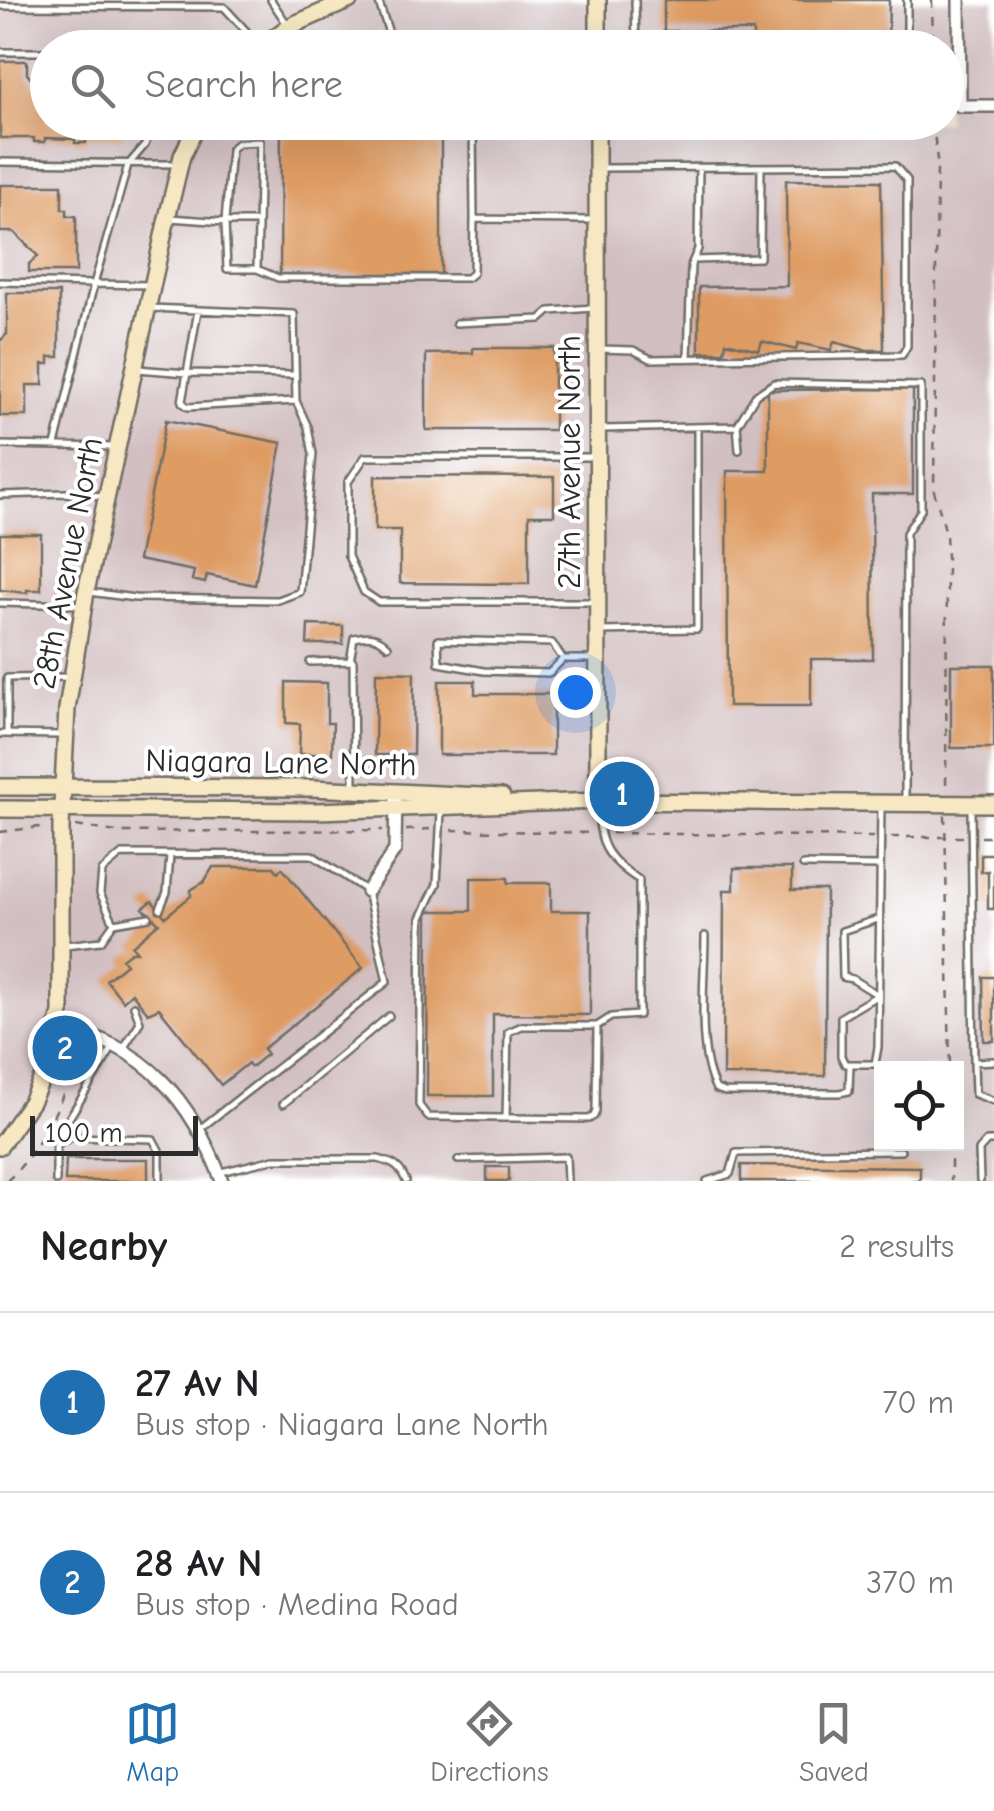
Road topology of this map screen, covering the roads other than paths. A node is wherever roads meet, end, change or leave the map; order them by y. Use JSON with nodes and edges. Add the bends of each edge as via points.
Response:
{"nodes":[{"id":1,"x":271,"y":0,"type":"edge"},
{"id":2,"x":350,"y":0,"type":"edge"},
{"id":3,"x":378,"y":0,"type":"edge"},
{"id":4,"x":598,"y":0,"type":"edge"},
{"id":5,"x":635,"y":0,"type":"edge"},
{"id":6,"x":907,"y":0,"type":"edge"},
{"id":7,"x":959,"y":0,"type":"edge"},
{"id":8,"x":222,"y":3,"type":"edge"},
{"id":9,"x":0,"y":6,"type":"edge"},
{"id":10,"x":288,"y":27,"type":"junction"},
{"id":11,"x":245,"y":30,"type":"edge"},
{"id":12,"x":284,"y":30,"type":"edge"},
{"id":13,"x":386,"y":30,"type":"edge"},
{"id":14,"x":598,"y":30,"type":"edge"},
{"id":15,"x":636,"y":30,"type":"edge"},
{"id":16,"x":907,"y":30,"type":"edge"},
{"id":17,"x":959,"y":30,"type":"edge"},
{"id":18,"x":0,"y":52,"type":"edge"},
{"id":19,"x":30,"y":52,"type":"edge"},
{"id":20,"x":964,"y":106,"type":"edge"},
{"id":21,"x":994,"y":106,"type":"edge"},
{"id":22,"x":147,"y":140,"type":"edge"},
{"id":23,"x":190,"y":140,"type":"edge"},
{"id":24,"x":473,"y":140,"type":"edge"},
{"id":25,"x":597,"y":140,"type":"edge"},
{"id":26,"x":0,"y":162,"type":"edge"},
{"id":27,"x":128,"y":164,"type":"junction"},
{"id":28,"x":180,"y":164,"type":"junction"},
{"id":29,"x":761,"y":166,"type":"junction"},
{"id":30,"x":699,"y":167,"type":"junction"},
{"id":31,"x":597,"y":168,"type":"junction"},
{"id":32,"x":167,"y":218,"type":"junction"},
{"id":33,"x":474,"y":219,"type":"junction"},
{"id":34,"x":597,"y":220,"type":"junction"},
{"id":35,"x":225,"y":222,"type":"junction"},
{"id":36,"x":258,"y":222,"type":"junction"},
{"id":37,"x":694,"y":260,"type":"junction"},
{"id":38,"x":256,"y":270,"type":"junction"},
{"id":39,"x":0,"y":282,"type":"edge"},
{"id":40,"x":94,"y":284,"type":"junction"},
{"id":41,"x":152,"y":284,"type":"junction"},
{"id":42,"x":147,"y":308,"type":"junction"},
{"id":43,"x":597,"y":308,"type":"junction"},
{"id":44,"x":198,"y":310,"type":"junction"},
{"id":45,"x":456,"y":322,"type":"dead end"},
{"id":46,"x":597,"y":348,"type":"junction"},
{"id":47,"x":688,"y":358,"type":"junction"},
{"id":48,"x":134,"y":368,"type":"junction"},
{"id":49,"x":187,"y":372,"type":"junction"},
{"id":50,"x":294,"y":375,"type":"junction"},
{"id":51,"x":296,"y":401,"type":"junction"},
{"id":52,"x":737,"y":425,"type":"junction"},
{"id":53,"x":697,"y":427,"type":"junction"},
{"id":54,"x":597,"y":429,"type":"junction"},
{"id":55,"x":0,"y":445,"type":"edge"},
{"id":56,"x":55,"y":445,"type":"junction"},
{"id":57,"x":118,"y":447,"type":"junction"},
{"id":58,"x":739,"y":450,"type":"dead end"},
{"id":59,"x":596,"y":457,"type":"junction"},
{"id":60,"x":0,"y":495,"type":"edge"},
{"id":61,"x":106,"y":496,"type":"junction"},
{"id":62,"x":85,"y":598,"type":"junction"},
{"id":63,"x":595,"y":602,"type":"junction"},
{"id":64,"x":0,"y":604,"type":"edge"},
{"id":65,"x":598,"y":631,"type":"junction"},
{"id":66,"x":388,"y":646,"type":"dead end"},
{"id":67,"x":563,"y":659,"type":"junction"},
{"id":68,"x":598,"y":660,"type":"junction"},
{"id":69,"x":350,"y":661,"type":"junction"},
{"id":70,"x":310,"y":662,"type":"dead end"},
{"id":71,"x":73,"y":676,"type":"junction"},
{"id":72,"x":3,"y":734,"type":"edge"},
{"id":73,"x":65,"y":735,"type":"junction"},
{"id":74,"x":0,"y":787,"type":"edge"},
{"id":75,"x":63,"y":787,"type":"junction"},
{"id":76,"x":354,"y":790,"type":"junction"},
{"id":77,"x":396,"y":791,"type":"junction"},
{"id":78,"x":598,"y":801,"type":"junction"},
{"id":79,"x":561,"y":802,"type":"junction"},
{"id":80,"x":881,"y":804,"type":"junction"},
{"id":81,"x":905,"y":804,"type":"junction"},
{"id":82,"x":971,"y":804,"type":"junction"},
{"id":83,"x":994,"y":804,"type":"edge"},
{"id":84,"x":0,"y":809,"type":"edge"},
{"id":85,"x":62,"y":809,"type":"junction"},
{"id":86,"x":441,"y":809,"type":"junction"},
{"id":87,"x":396,"y":810,"type":"junction"},
{"id":88,"x":170,"y":856,"type":"junction"},
{"id":89,"x":803,"y":865,"type":"dead end"},
{"id":90,"x":878,"y":866,"type":"junction"},
{"id":91,"x":367,"y":891,"type":"junction"},
{"id":92,"x":160,"y":909,"type":"dead end"},
{"id":93,"x":149,"y":917,"type":"dead end"},
{"id":94,"x":878,"y":919,"type":"junction"},
{"id":95,"x":114,"y":924,"type":"junction"},
{"id":96,"x":706,"y":936,"type":"dead end"},
{"id":97,"x":63,"y":946,"type":"junction"},
{"id":98,"x":878,"y":995,"type":"junction"},
{"id":99,"x":134,"y":1006,"type":"dead end"},
{"id":100,"x":389,"y":1016,"type":"dead end"},
{"id":101,"x":597,"y":1026,"type":"junction"},
{"id":102,"x":58,"y":1027,"type":"junction"},
{"id":103,"x":119,"y":1047,"type":"junction"},
{"id":104,"x":994,"y":1061,"type":"edge"},
{"id":105,"x":974,"y":1062,"type":"junction"},
{"id":106,"x":850,"y":1064,"type":"junction"},
{"id":107,"x":994,"y":1102,"type":"edge"},
{"id":108,"x":283,"y":1104,"type":"dead end"},
{"id":109,"x":506,"y":1118,"type":"junction"},
{"id":110,"x":198,"y":1130,"type":"junction"},
{"id":111,"x":3,"y":1136,"type":"edge"},
{"id":112,"x":62,"y":1140,"type":"junction"},
{"id":113,"x":994,"y":1141,"type":"edge"},
{"id":114,"x":901,"y":1151,"type":"dead end"},
{"id":115,"x":458,"y":1160,"type":"dead end"},
{"id":116,"x":220,"y":1177,"type":"edge"},
{"id":117,"x":730,"y":1177,"type":"edge"},
{"id":118,"x":56,"y":1181,"type":"edge"},
{"id":119,"x":160,"y":1181,"type":"edge"},
{"id":120,"x":406,"y":1181,"type":"edge"},
{"id":121,"x":567,"y":1181,"type":"edge"},
{"id":122,"x":707,"y":1181,"type":"edge"},
{"id":123,"x":980,"y":1181,"type":"edge"}],
"edges":[{"from":1,"to":10,"type":"lane"},
{"from":2,"to":10,"type":"street"},
{"from":3,"to":13,"type":"lane"},
{"from":4,"to":14,"type":"street"},
{"from":5,"to":15,"type":"lane"},
{"from":6,"to":16,"type":"lane"},
{"from":7,"to":17,"type":"street"},
{"from":8,"to":9,"type":"lane"},
{"from":8,"to":11,"type":"lane"},
{"from":10,"to":12,"type":"street"},
{"from":18,"to":19,"type":"lane"},
{"from":20,"to":21,"type":"street"},
{"from":22,"to":27,"type":"lane"},
{"from":23,"to":28,"type":"street","name":"28th Avenue North"},
{"from":24,"to":33,"type":"lane"},
{"from":25,"to":31,"type":"street","name":"27th Avenue North"},
{"from":26,"to":27,"type":"lane"},
{"from":27,"to":28,"type":"lane"},
{"from":27,"to":40,"type":"lane"},
{"from":28,"to":32,"type":"street","name":"28th Avenue North"},
{"from":29,"to":30,"type":"lane"},
{"from":29,"to":37,"type":"lane","via":[[760,258]]},
{"from":29,"to":47,"type":"lane","via":[[895,166],[907,180],[907,346],[902,355]]},
{"from":30,"to":31,"type":"lane"},
{"from":30,"to":37,"type":"lane"},
{"from":31,"to":34,"type":"street","name":"27th Avenue North"},
{"from":32,"to":35,"type":"lane"},
{"from":32,"to":41,"type":"street","name":"28th Avenue North"},
{"from":33,"to":34,"type":"lane"},
{"from":33,"to":38,"type":"lane","via":[[473,273],[467,278],[278,278]]},
{"from":34,"to":43,"type":"street","name":"27th Avenue North"},
{"from":35,"to":36,"type":"lane"},
{"from":35,"to":36,"type":"lane","via":[[230,149],[260,142]]},
{"from":35,"to":38,"type":"lane","via":[[228,269]]},
{"from":36,"to":38,"type":"lane"},
{"from":37,"to":47,"type":"lane"},
{"from":39,"to":40,"type":"lane"},
{"from":40,"to":41,"type":"lane"},
{"from":40,"to":56,"type":"lane"},
{"from":41,"to":42,"type":"street","name":"28th Avenue North"},
{"from":42,"to":44,"type":"lane"},
{"from":42,"to":48,"type":"street","name":"28th Avenue North"},
{"from":43,"to":45,"type":"lane","via":[[550,311],[541,319]]},
{"from":43,"to":46,"type":"street","name":"27th Avenue North"},
{"from":44,"to":49,"type":"lane"},
{"from":44,"to":50,"type":"lane","via":[[294,314]]},
{"from":46,"to":47,"type":"lane","via":[[633,350],[651,359]]},
{"from":46,"to":54,"type":"street","name":"27th Avenue North"},
{"from":48,"to":49,"type":"lane"},
{"from":48,"to":57,"type":"street","name":"28th Avenue North"},
{"from":49,"to":50,"type":"lane"},
{"from":49,"to":51,"type":"lane","via":[[182,402],[188,407]]},
{"from":50,"to":51,"type":"lane"},
{"from":51,"to":62,"type":"lane","via":[[313,454],[300,592],[278,600]]},
{"from":52,"to":53,"type":"lane"},
{"from":52,"to":58,"type":"lane"},
{"from":52,"to":81,"type":"lane","via":[[756,395],[774,383],[921,386],[921,510],[906,533]]},
{"from":53,"to":54,"type":"lane"},
{"from":53,"to":65,"type":"lane","via":[[697,630]]},
{"from":54,"to":59,"type":"street","name":"27th Avenue North"},
{"from":55,"to":56,"type":"lane"},
{"from":56,"to":57,"type":"lane"},
{"from":57,"to":61,"type":"street","name":"28th Avenue North"},
{"from":59,"to":63,"type":"street","name":"27th Avenue North"},
{"from":59,"to":63,"type":"lane","via":[[365,457],[348,482],[348,556],[364,592],[379,602]]},
{"from":60,"to":61,"type":"lane"},
{"from":61,"to":62,"type":"street","name":"28th Avenue North"},
{"from":62,"to":64,"type":"lane"},
{"from":62,"to":71,"type":"street","name":"28th Avenue North"},
{"from":63,"to":65,"type":"street","name":"27th Avenue North"},
{"from":65,"to":68,"type":"street","name":"27th Avenue North"},
{"from":66,"to":69,"type":"lane","via":[[368,635],[354,638]]},
{"from":67,"to":67,"type":"lane","via":[[549,673],[484,671],[439,663],[438,640],[552,643]]},
{"from":67,"to":68,"type":"lane"},
{"from":68,"to":78,"type":"street","name":"27th Avenue North"},
{"from":69,"to":70,"type":"lane"},
{"from":69,"to":76,"type":"lane"},
{"from":71,"to":72,"type":"lane","via":[[8,678]]},
{"from":71,"to":73,"type":"street","name":"28th Avenue North"},
{"from":72,"to":73,"type":"lane"},
{"from":73,"to":75,"type":"street","name":"28th Avenue North"},
{"from":74,"to":75,"type":"street","name":"Niagara Lane North"},
{"from":75,"to":76,"type":"street","name":"Niagara Lane North"},
{"from":75,"to":85,"type":"street","name":"28th Avenue North"},
{"from":76,"to":77,"type":"street","name":"Niagara Lane North"},
{"from":77,"to":79,"type":"street","name":"Niagara Lane North"},
{"from":77,"to":87,"type":"street"},
{"from":78,"to":79,"type":"street","name":"Niagara Lane North"},
{"from":78,"to":80,"type":"street","name":"Niagara Lane North"},
{"from":78,"to":101,"type":"lane","via":[[599,833],[611,859],[640,880],[639,1016],[611,1017]]},
{"from":79,"to":86,"type":"street","name":"Niagara Lane North"},
{"from":80,"to":81,"type":"street","name":"Niagara Lane North"},
{"from":80,"to":90,"type":"lane"},
{"from":81,"to":82,"type":"street","name":"Niagara Lane North"},
{"from":82,"to":83,"type":"street","name":"Niagara Lane North"},
{"from":82,"to":105,"type":"lane"},
{"from":84,"to":85,"type":"street","name":"Niagara Lane North"},
{"from":85,"to":87,"type":"street","name":"Niagara Lane North"},
{"from":85,"to":97,"type":"street","name":"28th Avenue North"},
{"from":86,"to":87,"type":"street","name":"Niagara Lane North"},
{"from":86,"to":109,"type":"lane","via":[[437,884],[421,918],[419,1105],[428,1117]]},
{"from":87,"to":91,"type":"street","via":[[395,850]]},
{"from":88,"to":91,"type":"lane","via":[[312,855]]},
{"from":88,"to":92,"type":"lane"},
{"from":88,"to":95,"type":"lane","via":[[122,854],[102,871],[100,893]]},
{"from":89,"to":90,"type":"lane"},
{"from":90,"to":94,"type":"lane"},
{"from":91,"to":110,"type":"lane","via":[[387,982]]},
{"from":93,"to":95,"type":"lane"},
{"from":94,"to":98,"type":"lane"},
{"from":94,"to":98,"type":"lane","via":[[842,930],[842,967],[843,977]]},
{"from":95,"to":97,"type":"lane","via":[[101,941]]},
{"from":96,"to":106,"type":"lane","via":[[705,1048],[716,1089],[850,1091]]},
{"from":97,"to":102,"type":"street","name":"28th Avenue North"},
{"from":98,"to":106,"type":"lane","via":[[875,1064]]},
{"from":98,"to":106,"type":"lane","via":[[841,1017],[842,1056]]},
{"from":99,"to":103,"type":"lane","via":[[140,1022]]},
{"from":100,"to":108,"type":"lane"},
{"from":101,"to":109,"type":"lane","via":[[522,1026],[508,1032]]},
{"from":101,"to":109,"type":"lane","via":[[594,1116]]},
{"from":102,"to":103,"type":"street"},
{"from":102,"to":111,"type":"street","name":"28th Avenue North","via":[[31,1102]]},
{"from":103,"to":110,"type":"street","via":[[155,1072]]},
{"from":103,"to":112,"type":"lane","via":[[62,1128]]},
{"from":104,"to":105,"type":"lane"},
{"from":105,"to":107,"type":"lane","via":[[975,1094]]},
{"from":110,"to":116,"type":"street"},
{"from":112,"to":118,"type":"lane","via":[[56,1146]]},
{"from":112,"to":119,"type":"lane","via":[[153,1139]]},
{"from":113,"to":123,"type":"lane","via":[[980,1150]]},
{"from":114,"to":117,"type":"lane","via":[[736,1154]]},
{"from":115,"to":121,"type":"lane","via":[[566,1157]]},
{"from":116,"to":120,"type":"lane","via":[[274,1159],[378,1159],[402,1170]]},
{"from":117,"to":122,"type":"lane"}]}
